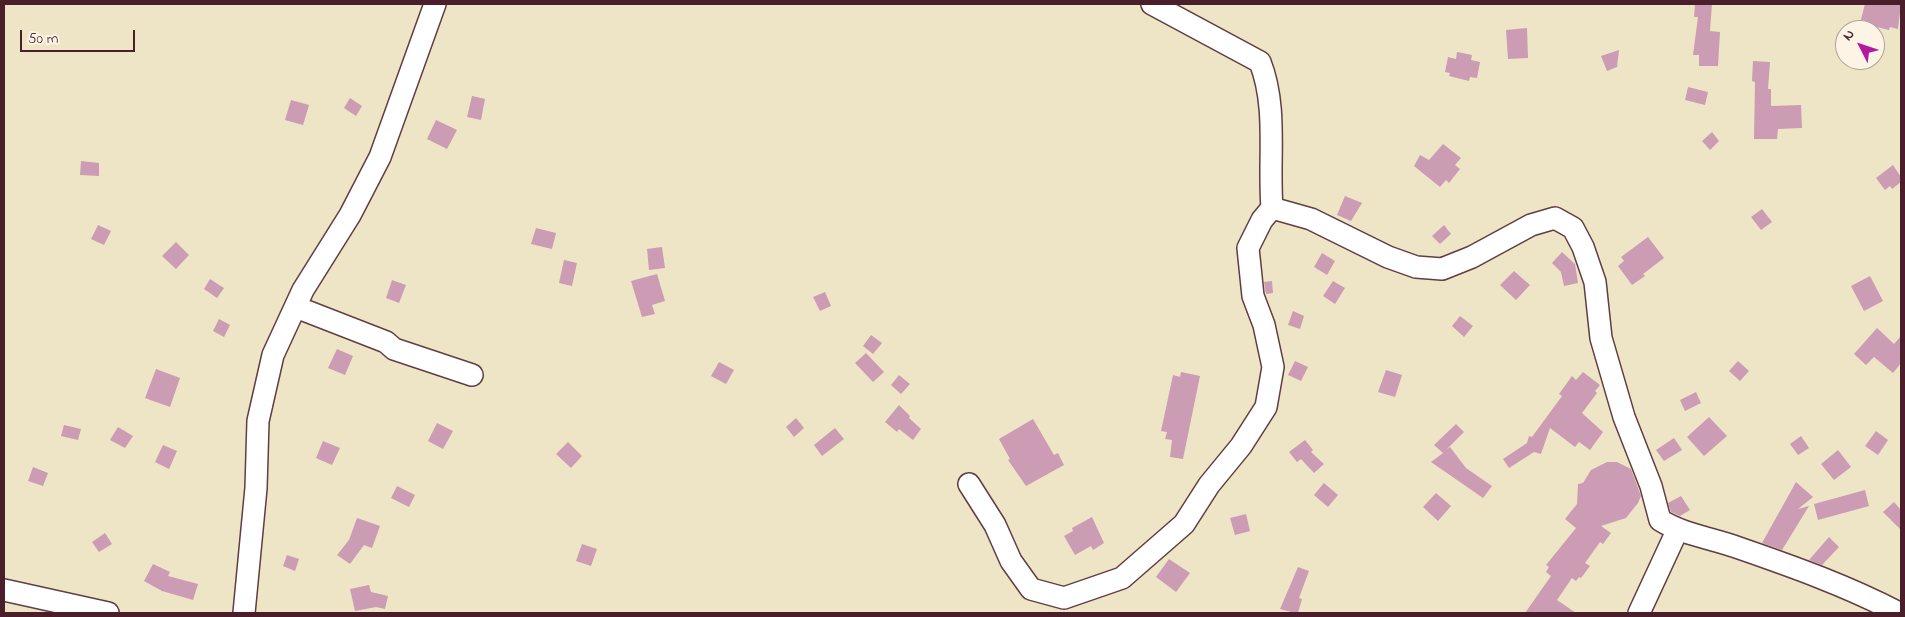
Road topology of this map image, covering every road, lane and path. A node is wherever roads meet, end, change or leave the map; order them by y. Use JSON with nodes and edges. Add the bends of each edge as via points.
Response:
{"nodes":[{"id":1,"x":435,"y":4,"type":"edge"},
{"id":2,"x":1152,"y":4,"type":"edge"},
{"id":3,"x":1272,"y":208,"type":"junction"},
{"id":4,"x":296,"y":307,"type":"junction"},
{"id":5,"x":472,"y":375,"type":"dead end"},
{"id":6,"x":969,"y":484,"type":"dead end"},
{"id":7,"x":1677,"y":531,"type":"junction"},
{"id":8,"x":4,"y":590,"type":"edge"},
{"id":9,"x":108,"y":613,"type":"edge"},
{"id":10,"x":244,"y":613,"type":"edge"},
{"id":11,"x":1639,"y":613,"type":"edge"},
{"id":12,"x":1899,"y":613,"type":"edge"}],
"edges":[{"from":1,"to":4,"type":"street","via":[[380,158]]},
{"from":2,"to":3,"type":"street","via":[[1260,62],[1268,83],[1271,116]]},
{"from":3,"to":6,"type":"street","via":[[1248,248],[1253,296],[1264,325],[1273,367],[1266,407],[1184,524],[1122,578],[1064,598],[1031,589],[1011,561],[995,525]]},
{"from":3,"to":7,"type":"street","via":[[1311,219],[1388,258],[1416,267],[1442,270],[1531,225],[1555,218],[1573,228],[1595,282],[1603,346],[1624,417],[1651,486],[1660,520]]},
{"from":4,"to":5,"type":"street","via":[[386,342],[394,349]]},
{"from":4,"to":10,"type":"street","via":[[273,355],[258,421],[256,488]]},
{"from":7,"to":11,"type":"street"},
{"from":7,"to":12,"type":"street","via":[[1713,539],[1816,574]]},
{"from":8,"to":9,"type":"street"}]}
